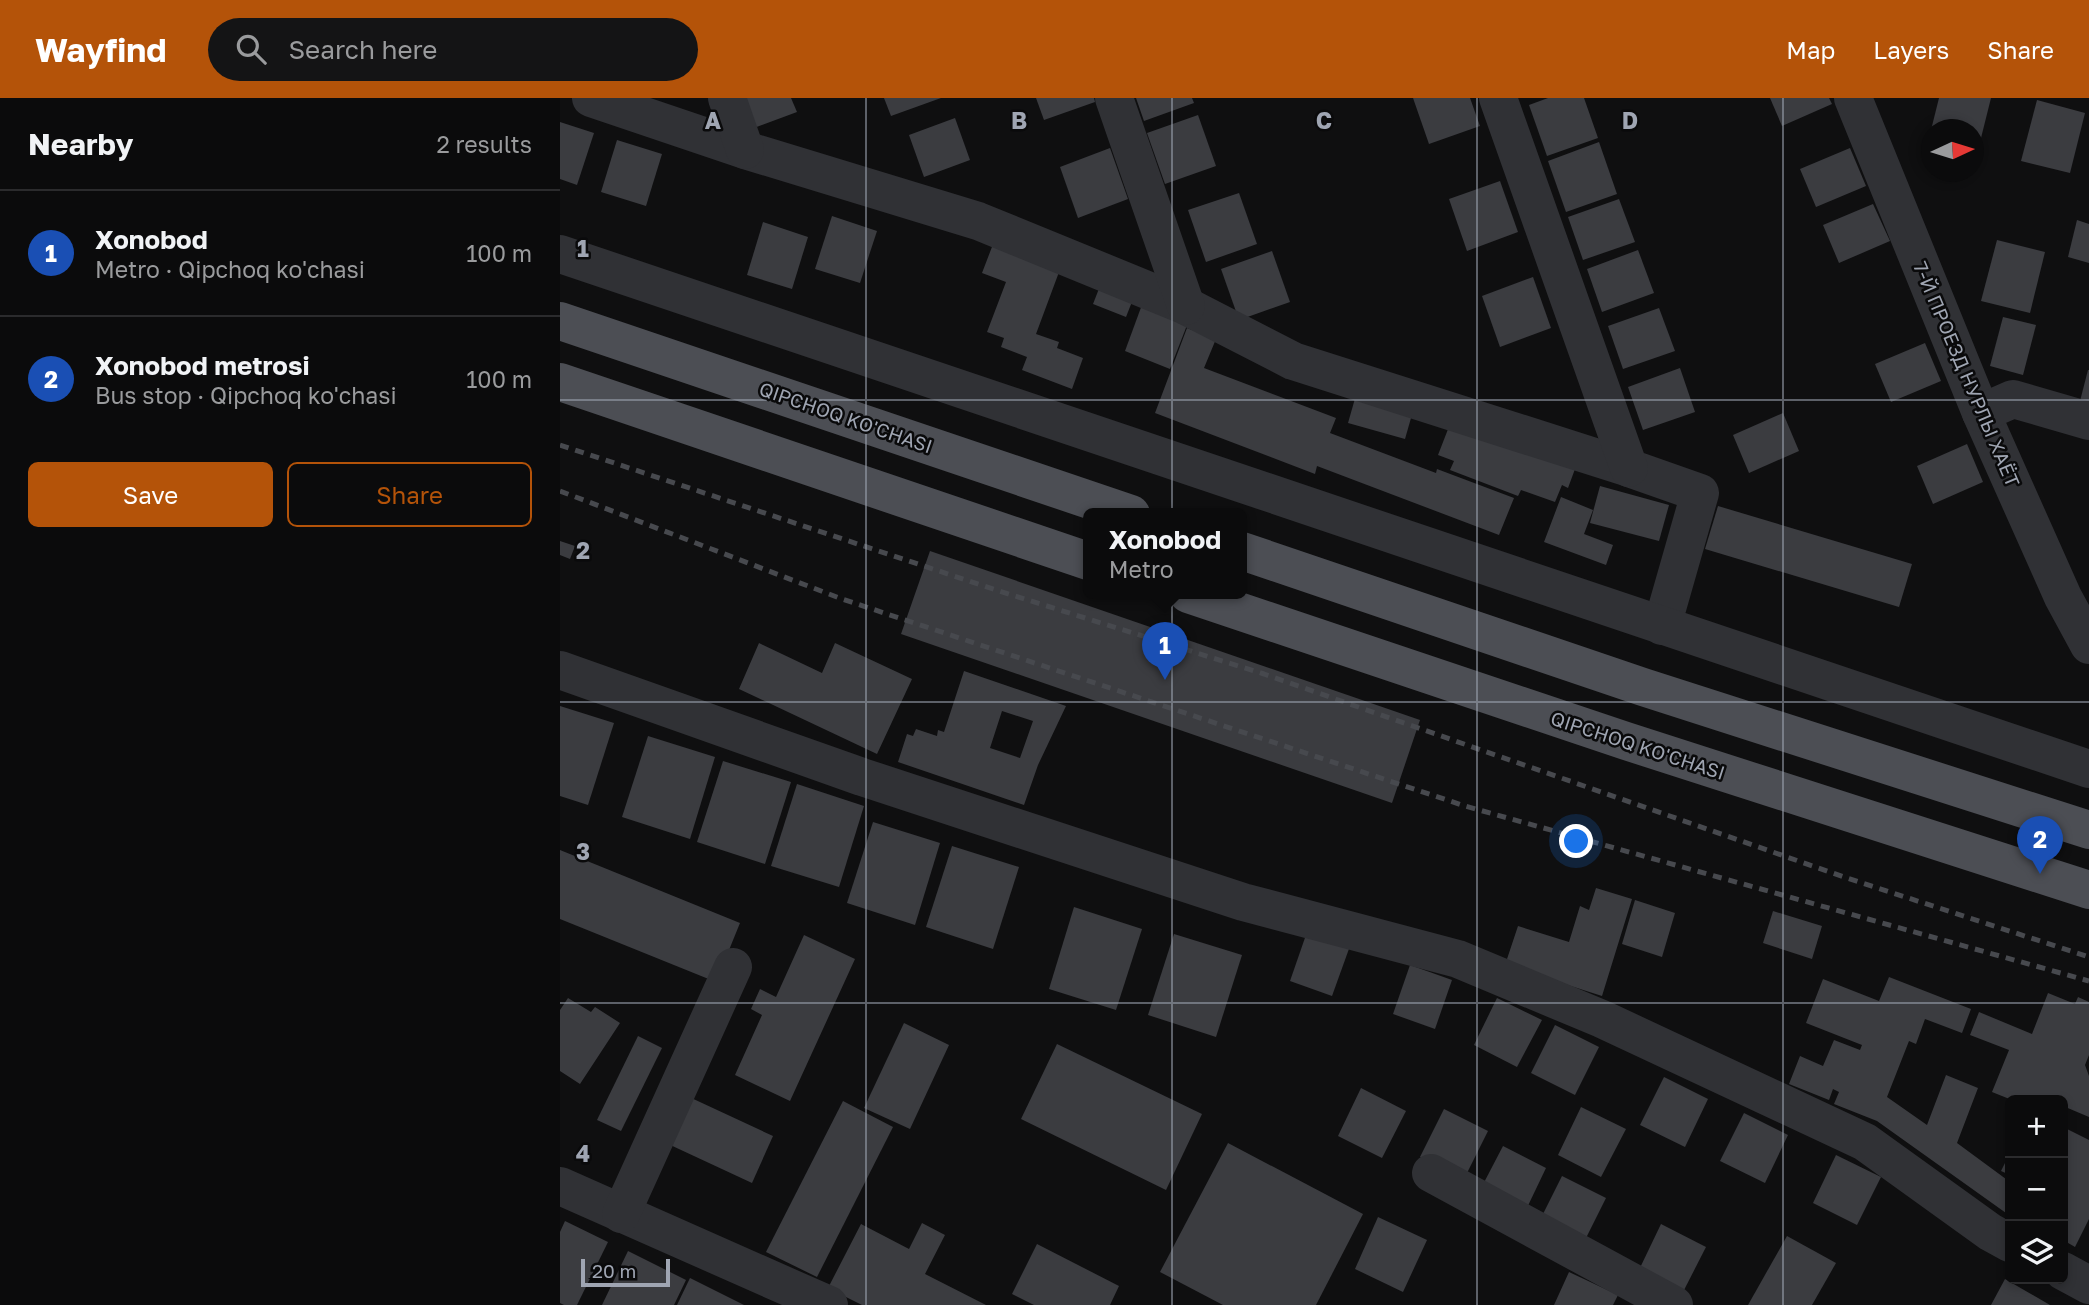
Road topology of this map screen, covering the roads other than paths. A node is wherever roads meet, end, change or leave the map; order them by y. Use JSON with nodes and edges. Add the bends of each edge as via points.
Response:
{"nodes":[{"id":1,"x":591,"y":98,"type":"edge"},
{"id":2,"x":727,"y":98,"type":"edge"},
{"id":3,"x":1114,"y":98,"type":"edge"},
{"id":4,"x":1498,"y":98,"type":"edge"},
{"id":5,"x":1853,"y":98,"type":"edge"},
{"id":6,"x":745,"y":150,"type":"junction"},
{"id":7,"x":560,"y":254,"type":"edge"},
{"id":8,"x":1186,"y":306,"type":"junction"},
{"id":9,"x":560,"y":321,"type":"edge"},
{"id":10,"x":560,"y":382,"type":"edge"},
{"id":11,"x":1981,"y":414,"type":"junction"},
{"id":12,"x":2089,"y":421,"type":"edge"},
{"id":13,"x":1629,"y":468,"type":"junction"},
{"id":14,"x":1113,"y":508,"type":"edge"},
{"id":15,"x":1247,"y":553,"type":"edge"},
{"id":16,"x":1083,"y":559,"type":"edge"},
{"id":17,"x":1203,"y":599,"type":"edge"},
{"id":18,"x":1662,"y":626,"type":"junction"},
{"id":19,"x":2089,"y":645,"type":"edge"},
{"id":20,"x":560,"y":670,"type":"edge"},
{"id":21,"x":2089,"y":769,"type":"edge"},
{"id":22,"x":2089,"y":830,"type":"edge"},
{"id":23,"x":2089,"y":890,"type":"edge"},
{"id":24,"x":733,"y":967,"type":"dead end"},
{"id":25,"x":1431,"y":1173,"type":"dead end"},
{"id":26,"x":560,"y":1186,"type":"edge"},
{"id":27,"x":621,"y":1214,"type":"junction"},
{"id":28,"x":2005,"y":1240,"type":"edge"},
{"id":29,"x":2068,"y":1274,"type":"edge"},
{"id":30,"x":2089,"y":1285,"type":"edge"},
{"id":31,"x":829,"y":1305,"type":"edge"},
{"id":32,"x":1674,"y":1305,"type":"edge"}],
"edges":[{"from":1,"to":6,"type":"street"},
{"from":2,"to":6,"type":"street"},
{"from":3,"to":8,"type":"street"},
{"from":4,"to":13,"type":"street"},
{"from":5,"to":11,"type":"street","name":"7-Й ПРОЕЗД НУРЛЫ ХАЁТ"},
{"from":6,"to":8,"type":"street","via":[[978,221]]},
{"from":7,"to":18,"type":"street"},
{"from":8,"to":13,"type":"street","via":[[1293,361]]},
{"from":9,"to":14,"type":"main road","name":"QIPCHOQ KO'CHASI"},
{"from":10,"to":16,"type":"main road"},
{"from":11,"to":12,"type":"street","via":[[2013,399]]},
{"from":11,"to":19,"type":"street","name":"7-Й ПРОЕЗД НУРЛЫ ХАЁТ"},
{"from":13,"to":18,"type":"street","via":[[1700,493]]},
{"from":15,"to":22,"type":"main road","via":[[1643,687]]},
{"from":17,"to":23,"type":"main road","name":"QIPCHOQ KO'CHASI"},
{"from":18,"to":21,"type":"street"},
{"from":20,"to":28,"type":"street","via":[[862,778],[1230,898],[1458,959],[1602,1019],[1865,1142]]},
{"from":24,"to":27,"type":"street"},
{"from":25,"to":32,"type":"street"},
{"from":26,"to":27,"type":"street"},
{"from":27,"to":31,"type":"street"},
{"from":29,"to":30,"type":"street"}]}
